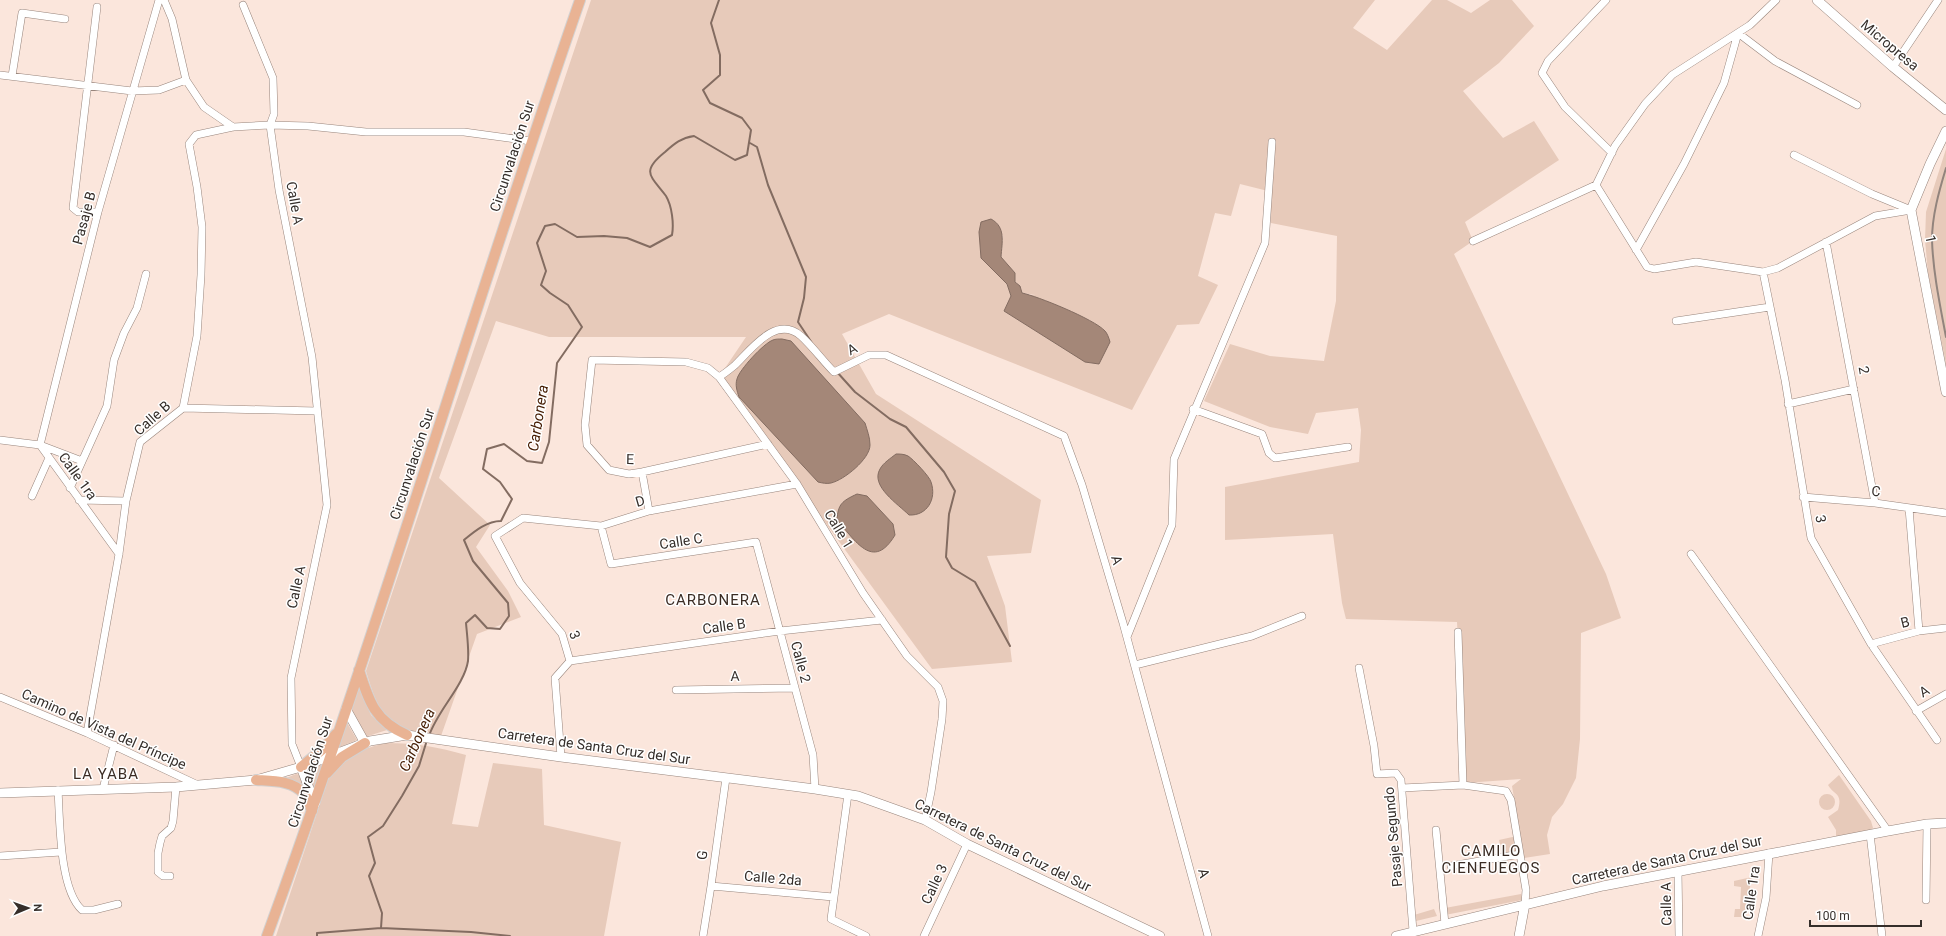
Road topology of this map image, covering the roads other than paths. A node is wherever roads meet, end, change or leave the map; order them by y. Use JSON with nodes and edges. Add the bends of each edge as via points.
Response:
{"nodes":[{"id":1,"x":159,"y":0,"type":"edge"},
{"id":2,"x":164,"y":0,"type":"edge"},
{"id":3,"x":580,"y":0,"type":"edge"},
{"id":4,"x":1606,"y":0,"type":"edge"},
{"id":5,"x":1776,"y":0,"type":"edge"},
{"id":6,"x":1817,"y":0,"type":"edge"},
{"id":7,"x":1938,"y":0,"type":"edge"},
{"id":8,"x":243,"y":5,"type":"dead end"},
{"id":9,"x":97,"y":7,"type":"dead end"},
{"id":10,"x":65,"y":19,"type":"dead end"},
{"id":11,"x":1738,"y":33,"type":"junction"},
{"id":12,"x":1893,"y":67,"type":"junction"},
{"id":13,"x":0,"y":75,"type":"edge"},
{"id":14,"x":12,"y":76,"type":"junction"},
{"id":15,"x":186,"y":80,"type":"junction"},
{"id":16,"x":88,"y":85,"type":"junction"},
{"id":17,"x":132,"y":91,"type":"junction"},
{"id":18,"x":1857,"y":105,"type":"dead end"},
{"id":19,"x":1946,"y":110,"type":"edge"},
{"id":20,"x":270,"y":125,"type":"junction"},
{"id":21,"x":233,"y":127,"type":"junction"},
{"id":22,"x":1946,"y":131,"type":"edge"},
{"id":23,"x":531,"y":141,"type":"junction"},
{"id":24,"x":1272,"y":142,"type":"dead end"},
{"id":25,"x":1612,"y":153,"type":"junction"},
{"id":26,"x":1794,"y":155,"type":"dead end"},
{"id":27,"x":1596,"y":184,"type":"junction"},
{"id":28,"x":1911,"y":210,"type":"junction"},
{"id":29,"x":98,"y":212,"type":"junction"},
{"id":30,"x":1473,"y":241,"type":"dead end"},
{"id":31,"x":1826,"y":242,"type":"junction"},
{"id":32,"x":1636,"y":250,"type":"junction"},
{"id":33,"x":1763,"y":272,"type":"junction"},
{"id":34,"x":146,"y":274,"type":"dead end"},
{"id":35,"x":1770,"y":307,"type":"junction"},
{"id":36,"x":1676,"y":321,"type":"dead end"},
{"id":37,"x":592,"y":360,"type":"joint"},
{"id":38,"x":719,"y":377,"type":"junction"},
{"id":39,"x":1854,"y":389,"type":"junction"},
{"id":40,"x":1946,"y":392,"type":"edge"},
{"id":41,"x":1788,"y":404,"type":"junction"},
{"id":42,"x":183,"y":408,"type":"junction"},
{"id":43,"x":1193,"y":409,"type":"junction"},
{"id":44,"x":317,"y":411,"type":"junction"},
{"id":45,"x":0,"y":440,"type":"edge"},
{"id":46,"x":768,"y":444,"type":"junction"},
{"id":47,"x":40,"y":445,"type":"junction"},
{"id":48,"x":1348,"y":447,"type":"dead end"},
{"id":49,"x":48,"y":458,"type":"junction"},
{"id":50,"x":82,"y":461,"type":"junction"},
{"id":51,"x":642,"y":472,"type":"junction"},
{"id":52,"x":797,"y":484,"type":"junction"},
{"id":53,"x":70,"y":488,"type":"junction"},
{"id":54,"x":32,"y":496,"type":"dead end"},
{"id":55,"x":1803,"y":497,"type":"junction"},
{"id":56,"x":79,"y":500,"type":"junction"},
{"id":57,"x":126,"y":501,"type":"junction"},
{"id":58,"x":1875,"y":504,"type":"junction"},
{"id":59,"x":1909,"y":508,"type":"junction"},
{"id":60,"x":648,"y":511,"type":"junction"},
{"id":61,"x":1946,"y":513,"type":"edge"},
{"id":62,"x":602,"y":526,"type":"junction"},
{"id":63,"x":495,"y":536,"type":"joint"},
{"id":64,"x":756,"y":542,"type":"joint"},
{"id":65,"x":119,"y":554,"type":"junction"},
{"id":66,"x":1691,"y":554,"type":"dead end"},
{"id":67,"x":1302,"y":616,"type":"dead end"},
{"id":68,"x":882,"y":620,"type":"junction"},
{"id":69,"x":1946,"y":628,"type":"edge"},
{"id":70,"x":780,"y":631,"type":"junction"},
{"id":71,"x":1458,"y":632,"type":"dead end"},
{"id":72,"x":1919,"y":632,"type":"junction"},
{"id":73,"x":1127,"y":637,"type":"junction"},
{"id":74,"x":1871,"y":644,"type":"junction"},
{"id":75,"x":570,"y":661,"type":"junction"},
{"id":76,"x":1135,"y":664,"type":"junction"},
{"id":77,"x":1359,"y":668,"type":"dead end"},
{"id":78,"x":359,"y":670,"type":"junction"},
{"id":79,"x":795,"y":688,"type":"junction"},
{"id":80,"x":676,"y":690,"type":"dead end"},
{"id":81,"x":1946,"y":694,"type":"edge"},
{"id":82,"x":0,"y":697,"type":"edge"},
{"id":83,"x":346,"y":709,"type":"junction"},
{"id":84,"x":1916,"y":711,"type":"junction"},
{"id":85,"x":87,"y":733,"type":"junction"},
{"id":86,"x":338,"y":733,"type":"junction"},
{"id":87,"x":407,"y":736,"type":"junction"},
{"id":88,"x":1937,"y":740,"type":"dead end"},
{"id":89,"x":365,"y":743,"type":"junction"},
{"id":90,"x":114,"y":745,"type":"junction"},
{"id":91,"x":331,"y":755,"type":"junction"},
{"id":92,"x":561,"y":757,"type":"junction"},
{"id":93,"x":301,"y":767,"type":"junction"},
{"id":94,"x":324,"y":776,"type":"junction"},
{"id":95,"x":726,"y":778,"type":"junction"},
{"id":96,"x":256,"y":780,"type":"junction"},
{"id":97,"x":198,"y":785,"type":"junction"},
{"id":98,"x":1462,"y":785,"type":"junction"},
{"id":99,"x":176,"y":787,"type":"junction"},
{"id":100,"x":1402,"y":788,"type":"junction"},
{"id":101,"x":103,"y":789,"type":"junction"},
{"id":102,"x":815,"y":789,"type":"junction"},
{"id":103,"x":58,"y":790,"type":"junction"},
{"id":104,"x":0,"y":793,"type":"edge"},
{"id":105,"x":848,"y":794,"type":"junction"},
{"id":106,"x":314,"y":808,"type":"junction"},
{"id":107,"x":925,"y":820,"type":"junction"},
{"id":108,"x":1946,"y":823,"type":"edge"},
{"id":109,"x":1927,"y":824,"type":"junction"},
{"id":110,"x":1436,"y":830,"type":"dead end"},
{"id":111,"x":1888,"y":830,"type":"junction"},
{"id":112,"x":1870,"y":834,"type":"junction"},
{"id":113,"x":967,"y":844,"type":"junction"},
{"id":114,"x":61,"y":852,"type":"junction"},
{"id":115,"x":1769,"y":853,"type":"junction"},
{"id":116,"x":1520,"y":854,"type":"junction"},
{"id":117,"x":0,"y":856,"type":"edge"},
{"id":118,"x":1451,"y":866,"type":"dead end"},
{"id":119,"x":1678,"y":871,"type":"junction"},
{"id":120,"x":170,"y":876,"type":"dead end"},
{"id":121,"x":711,"y":886,"type":"junction"},
{"id":122,"x":833,"y":897,"type":"junction"},
{"id":123,"x":1926,"y":900,"type":"dead end"},
{"id":124,"x":118,"y":904,"type":"dead end"},
{"id":125,"x":1525,"y":904,"type":"junction"},
{"id":126,"x":1445,"y":924,"type":"junction"},
{"id":127,"x":1413,"y":931,"type":"junction"},
{"id":128,"x":267,"y":936,"type":"edge"},
{"id":129,"x":703,"y":936,"type":"edge"},
{"id":130,"x":866,"y":936,"type":"edge"},
{"id":131,"x":924,"y":936,"type":"edge"},
{"id":132,"x":1160,"y":936,"type":"edge"},
{"id":133,"x":1208,"y":936,"type":"edge"},
{"id":134,"x":1396,"y":936,"type":"edge"},
{"id":135,"x":1519,"y":936,"type":"edge"},
{"id":136,"x":1679,"y":936,"type":"edge"},
{"id":137,"x":1758,"y":936,"type":"edge"},
{"id":138,"x":1882,"y":936,"type":"edge"}],
"edges":[{"from":1,"to":17,"type":"street","name":"Pasaje B"},
{"from":2,"to":15,"type":"street","via":[[172,19]]},
{"from":3,"to":23,"type":"main road","name":"Circunvalación Sur"},
{"from":4,"to":25,"type":"street","via":[[1548,61],[1542,74],[1565,107]]},
{"from":5,"to":11,"type":"street"},
{"from":6,"to":12,"type":"main road","name":"Micropresa"},
{"from":7,"to":12,"type":"street"},
{"from":8,"to":20,"type":"street","name":"Calle A","via":[[273,78],[274,114]]},
{"from":9,"to":16,"type":"street"},
{"from":10,"to":14,"type":"street","via":[[22,13]]},
{"from":11,"to":18,"type":"street","via":[[1775,62]]},
{"from":11,"to":25,"type":"street","via":[[1672,75],[1645,104]]},
{"from":11,"to":32,"type":"street","via":[[1724,83],[1684,164]]},
{"from":12,"to":19,"type":"main road","name":"Micropresa"},
{"from":13,"to":14,"type":"street"},
{"from":14,"to":16,"type":"street"},
{"from":15,"to":17,"type":"street","via":[[159,90]]},
{"from":15,"to":21,"type":"street","via":[[204,107]]},
{"from":16,"to":17,"type":"street"},
{"from":16,"to":29,"type":"street","via":[[74,208],[78,212]]},
{"from":17,"to":29,"type":"street","name":"Pasaje B"},
{"from":20,"to":21,"type":"street"},
{"from":20,"to":23,"type":"street","via":[[366,132],[464,132]]},
{"from":20,"to":44,"type":"street","name":"Calle A","via":[[279,190],[312,357]]},
{"from":21,"to":42,"type":"street","name":"Calle B","via":[[196,135],[189,144],[202,227],[201,275],[197,336]]},
{"from":22,"to":28,"type":"main road"},
{"from":23,"to":78,"type":"main road","name":"Circunvalación Sur"},
{"from":24,"to":43,"type":"street","via":[[1265,243]]},
{"from":25,"to":27,"type":"street"},
{"from":26,"to":28,"type":"street","via":[[1872,194]]},
{"from":27,"to":30,"type":"street"},
{"from":27,"to":32,"type":"street"},
{"from":28,"to":31,"type":"street","via":[[1875,216]]},
{"from":28,"to":40,"type":"main road","name":"1"},
{"from":29,"to":47,"type":"street","name":"Pasaje B"},
{"from":31,"to":33,"type":"street","via":[[1778,268]]},
{"from":31,"to":39,"type":"street","name":"2"},
{"from":32,"to":33,"type":"street","via":[[1647,267],[1654,269],[1696,262]]},
{"from":33,"to":35,"type":"street","name":"3"},
{"from":34,"to":50,"type":"street","via":[[137,308],[114,360],[107,406]]},
{"from":35,"to":36,"type":"street"},
{"from":35,"to":41,"type":"street","name":"3"},
{"from":37,"to":38,"type":"street","name":"Calle 1","via":[[686,362],[708,368]]},
{"from":37,"to":51,"type":"street","name":"E","via":[[585,425],[587,445],[609,470],[629,474]]},
{"from":38,"to":46,"type":"street","name":"Calle 1"},
{"from":38,"to":73,"type":"street","name":"A","via":[[763,338],[783,328],[801,336],[834,372],[869,355],[886,355],[1064,436],[1082,485]]},
{"from":39,"to":41,"type":"street"},
{"from":39,"to":58,"type":"street","name":"2"},
{"from":41,"to":55,"type":"street","name":"3"},
{"from":42,"to":44,"type":"street"},
{"from":42,"to":57,"type":"street","name":"Calle B","via":[[140,442]]},
{"from":43,"to":48,"type":"street","via":[[1262,434],[1270,453],[1275,458]]},
{"from":43,"to":73,"type":"street","via":[[1174,459],[1172,525]]},
{"from":44,"to":93,"type":"street","name":"Calle A","via":[[327,505],[291,678],[292,744]]},
{"from":45,"to":47,"type":"street","name":"Calle 1ra"},
{"from":46,"to":51,"type":"street","name":"E"},
{"from":46,"to":52,"type":"street","name":"Calle 1"},
{"from":47,"to":49,"type":"street","name":"Calle 1ra"},
{"from":47,"to":50,"type":"street"},
{"from":49,"to":53,"type":"street","name":"Calle 1ra"},
{"from":49,"to":54,"type":"street"},
{"from":50,"to":53,"type":"street"},
{"from":51,"to":60,"type":"street"},
{"from":52,"to":60,"type":"street","name":"D"},
{"from":52,"to":68,"type":"street","name":"Calle 1"},
{"from":53,"to":56,"type":"street","name":"Calle 1ra"},
{"from":55,"to":58,"type":"street","name":"C"},
{"from":55,"to":74,"type":"street","name":"3","via":[[1811,538]]},
{"from":56,"to":57,"type":"street"},
{"from":56,"to":65,"type":"street","name":"Calle 1ra"},
{"from":57,"to":65,"type":"street","name":"Calle B"},
{"from":58,"to":59,"type":"street","name":"C"},
{"from":59,"to":61,"type":"street","name":"C"},
{"from":59,"to":72,"type":"street"},
{"from":60,"to":62,"type":"street","name":"D"},
{"from":62,"to":63,"type":"street","name":"D","via":[[523,518]]},
{"from":62,"to":64,"type":"street","name":"Calle C","via":[[611,564]]},
{"from":63,"to":75,"type":"street","name":"3","via":[[520,584],[562,634]]},
{"from":64,"to":70,"type":"street","name":"Calle 2"},
{"from":65,"to":85,"type":"street","name":"Calle B"},
{"from":66,"to":111,"type":"street"},
{"from":67,"to":76,"type":"street","via":[[1252,636]]},
{"from":68,"to":70,"type":"street","name":"Calle B"},
{"from":68,"to":107,"type":"street","name":"Calle 1","via":[[907,656],[938,687],[943,701],[937,757]]},
{"from":69,"to":72,"type":"street","name":"B"},
{"from":70,"to":75,"type":"street","name":"Calle B"},
{"from":70,"to":79,"type":"street","name":"Calle 2"},
{"from":71,"to":98,"type":"street"},
{"from":72,"to":74,"type":"street","name":"B"},
{"from":73,"to":76,"type":"street","name":"A"},
{"from":74,"to":84,"type":"street","name":"3"},
{"from":75,"to":92,"type":"street","name":"3","via":[[555,678]]},
{"from":76,"to":133,"type":"street","name":"A"},
{"from":77,"to":100,"type":"street","name":"Pasaje Segundo","via":[[1377,774],[1396,773],[1399,775]]},
{"from":78,"to":83,"type":"main road","name":"Circunvalación Sur"},
{"from":78,"to":87,"type":"main road","via":[[374,710],[392,728]]},
{"from":79,"to":80,"type":"street","name":"A"},
{"from":79,"to":102,"type":"street","name":"Calle 2","via":[[813,755]]},
{"from":81,"to":84,"type":"street","name":"A"},
{"from":82,"to":85,"type":"street","name":"Camino de Vista del Príncipe"},
{"from":83,"to":86,"type":"main road","name":"Circunvalación Sur"},
{"from":83,"to":89,"type":"main road"},
{"from":84,"to":88,"type":"street","name":"3"},
{"from":85,"to":90,"type":"street","name":"Camino de Vista del Príncipe"},
{"from":86,"to":91,"type":"main road","name":"Circunvalación Sur"},
{"from":86,"to":93,"type":"main road"},
{"from":87,"to":89,"type":"main road","name":"Carretera de Santa Cruz del Sur","via":[[376,739]]},
{"from":87,"to":92,"type":"main road","name":"Carretera de Santa Cruz del Sur"},
{"from":89,"to":91,"type":"main road","name":"Carretera de Santa Cruz del Sur"},
{"from":89,"to":94,"type":"main road","via":[[342,757]]},
{"from":90,"to":97,"type":"street","name":"Camino de Vista del Príncipe"},
{"from":90,"to":101,"type":"street"},
{"from":91,"to":93,"type":"main road","name":"Carretera de Santa Cruz del Sur"},
{"from":91,"to":94,"type":"main road","name":"Circunvalación Sur"},
{"from":92,"to":95,"type":"main road","name":"Carretera de Santa Cruz del Sur"},
{"from":93,"to":96,"type":"main road","name":"Carretera de Santa Cruz del Sur"},
{"from":93,"to":106,"type":"main road"},
{"from":94,"to":106,"type":"main road","name":"Circunvalación Sur"},
{"from":95,"to":102,"type":"main road","name":"Carretera de Santa Cruz del Sur"},
{"from":95,"to":121,"type":"street","name":"G"},
{"from":96,"to":97,"type":"main road","name":"Carretera de Santa Cruz del Sur"},
{"from":96,"to":106,"type":"main road","via":[[294,786],[304,794]]},
{"from":97,"to":99,"type":"main road","name":"Carretera de Santa Cruz del Sur"},
{"from":98,"to":100,"type":"street"},
{"from":98,"to":116,"type":"street","via":[[1506,791],[1512,800]]},
{"from":99,"to":101,"type":"main road","name":"Carretera de Santa Cruz del Sur"},
{"from":99,"to":120,"type":"street","via":[[173,822],[171,828],[162,836],[158,853],[158,872],[163,876]]},
{"from":100,"to":127,"type":"street","name":"Pasaje Segundo"},
{"from":101,"to":103,"type":"main road","name":"Carretera de Santa Cruz del Sur"},
{"from":102,"to":105,"type":"main road","name":"Carretera de Santa Cruz del Sur"},
{"from":103,"to":104,"type":"main road","name":"Carretera de Santa Cruz del Sur"},
{"from":103,"to":114,"type":"street"},
{"from":105,"to":107,"type":"main road","name":"Carretera de Santa Cruz del Sur"},
{"from":105,"to":122,"type":"street"},
{"from":106,"to":128,"type":"main road","name":"Circunvalación Sur"},
{"from":107,"to":113,"type":"main road","name":"Carretera de Santa Cruz del Sur"},
{"from":108,"to":109,"type":"main road","name":"Carretera de Santa Cruz del Sur"},
{"from":109,"to":111,"type":"main road","name":"Carretera de Santa Cruz del Sur"},
{"from":109,"to":123,"type":"street"},
{"from":110,"to":126,"type":"street"},
{"from":111,"to":112,"type":"main road","name":"Carretera de Santa Cruz del Sur"},
{"from":112,"to":115,"type":"main road","name":"Carretera de Santa Cruz del Sur"},
{"from":112,"to":138,"type":"street"},
{"from":113,"to":131,"type":"street","name":"Calle 3"},
{"from":113,"to":132,"type":"main road","name":"Carretera de Santa Cruz del Sur"},
{"from":114,"to":117,"type":"street"},
{"from":114,"to":124,"type":"street","via":[[75,904],[82,910]]},
{"from":115,"to":119,"type":"main road","name":"Carretera de Santa Cruz del Sur"},
{"from":115,"to":137,"type":"street","name":"Calle 1ra","via":[[1766,898]]},
{"from":116,"to":118,"type":"street"},
{"from":116,"to":125,"type":"street","via":[[1526,890]]},
{"from":119,"to":125,"type":"main road","name":"Carretera de Santa Cruz del Sur"},
{"from":119,"to":136,"type":"street","name":"Calle A"},
{"from":121,"to":122,"type":"street","name":"Calle 2da"},
{"from":121,"to":129,"type":"street","name":"G"},
{"from":122,"to":130,"type":"street","via":[[831,919]]},
{"from":125,"to":126,"type":"main road","name":"Carretera de Santa Cruz del Sur"},
{"from":125,"to":135,"type":"main road"},
{"from":126,"to":127,"type":"main road","name":"Carretera de Santa Cruz del Sur"},
{"from":127,"to":134,"type":"main road","name":"Carretera de Santa Cruz del Sur"}]}
